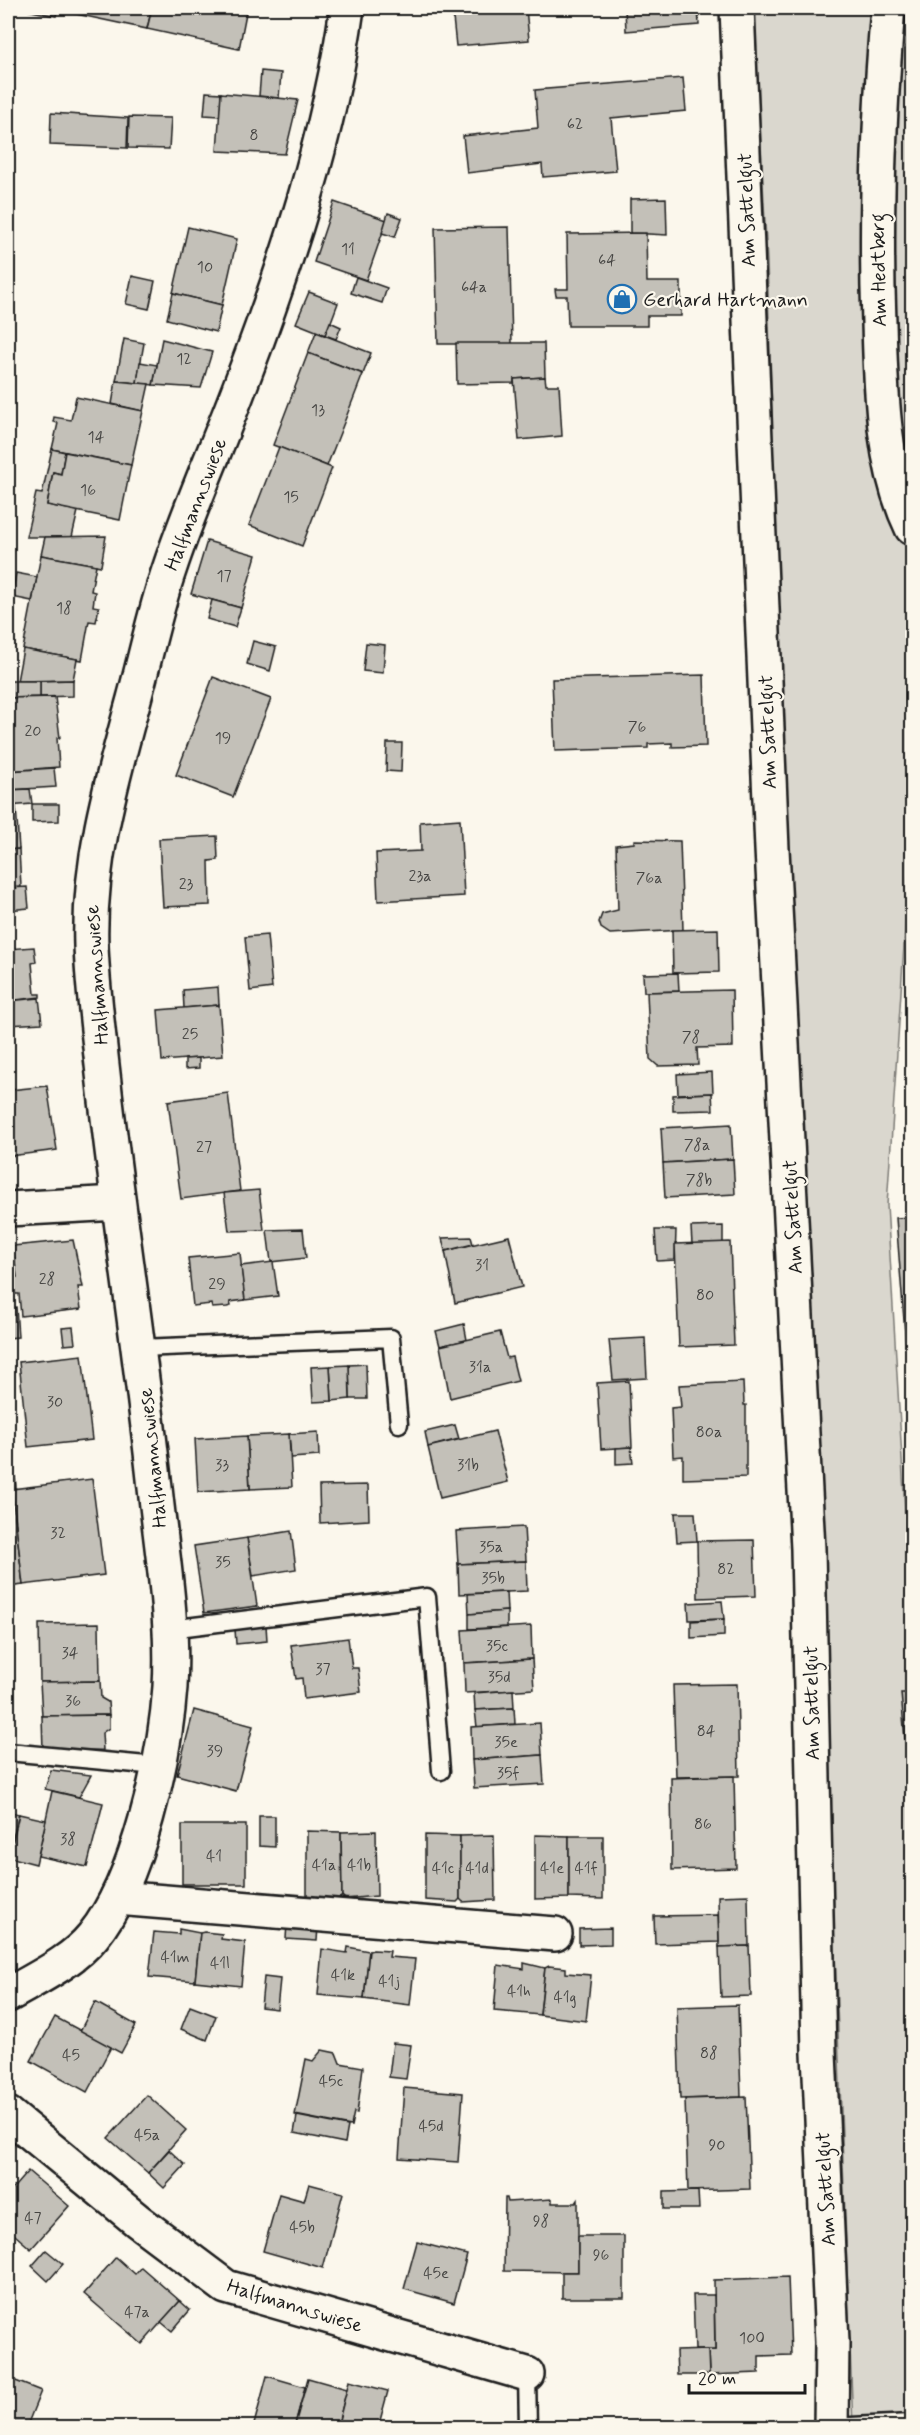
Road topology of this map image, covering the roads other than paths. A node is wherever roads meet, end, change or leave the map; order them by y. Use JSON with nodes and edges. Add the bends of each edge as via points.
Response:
{"nodes":[{"id":1,"x":347,"y":8,"type":"edge"},
{"id":2,"x":737,"y":8,"type":"edge"},
{"id":3,"x":888,"y":8,"type":"edge"},
{"id":4,"x":912,"y":528,"type":"edge"},
{"id":5,"x":118,"y":1203,"type":"junction"},
{"id":6,"x":8,"y":1209,"type":"edge"},
{"id":7,"x":140,"y":1348,"type":"junction"},
{"id":8,"x":399,"y":1424,"type":"dead end"},
{"id":9,"x":170,"y":1629,"type":"junction"},
{"id":10,"x":8,"y":1752,"type":"edge"},
{"id":11,"x":158,"y":1766,"type":"junction"},
{"id":12,"x":441,"y":1771,"type":"dead end"},
{"id":13,"x":117,"y":1898,"type":"junction"},
{"id":14,"x":555,"y":1934,"type":"dead end"},
{"id":15,"x":8,"y":1995,"type":"edge"},
{"id":16,"x":8,"y":2114,"type":"edge"},
{"id":17,"x":527,"y":2374,"type":"joint"},
{"id":18,"x":912,"y":2423,"type":"edge"},
{"id":19,"x":528,"y":2427,"type":"edge"},
{"id":20,"x":831,"y":2427,"type":"edge"}],
"edges":[{"from":1,"to":5,"type":"street","name":"Halfmannswiese","via":[[313,165],[278,282],[170,567],[125,731],[98,850],[91,895],[93,975]]},
{"from":2,"to":20,"type":"street","name":"Am Sattelgut","via":[[772,849],[808,1537],[819,2053],[832,2342]]},
{"from":3,"to":4,"type":"street","name":"Am Hedtberg","via":[[878,134],[880,362],[886,444]]},
{"from":5,"to":6,"type":"street"},
{"from":5,"to":7,"type":"street","name":"Halfmannswiese"},
{"from":7,"to":8,"type":"lane","via":[[392,1338]]},
{"from":7,"to":9,"type":"street","name":"Halfmannswiese"},
{"from":9,"to":11,"type":"street","name":"Halfmannswiese","via":[[170,1683]]},
{"from":9,"to":12,"type":"lane","via":[[427,1597]]},
{"from":10,"to":11,"type":"lane"},
{"from":11,"to":13,"type":"street","name":"Halfmannswiese"},
{"from":13,"to":14,"type":"street"},
{"from":13,"to":15,"type":"street","name":"Halfmannswiese","via":[[80,1950]]},
{"from":16,"to":17,"type":"street","name":"Halfmannswiese","via":[[138,2221],[226,2287]]},
{"from":17,"to":19,"type":"lane"},
{"from":18,"to":20,"type":"lane"}]}
